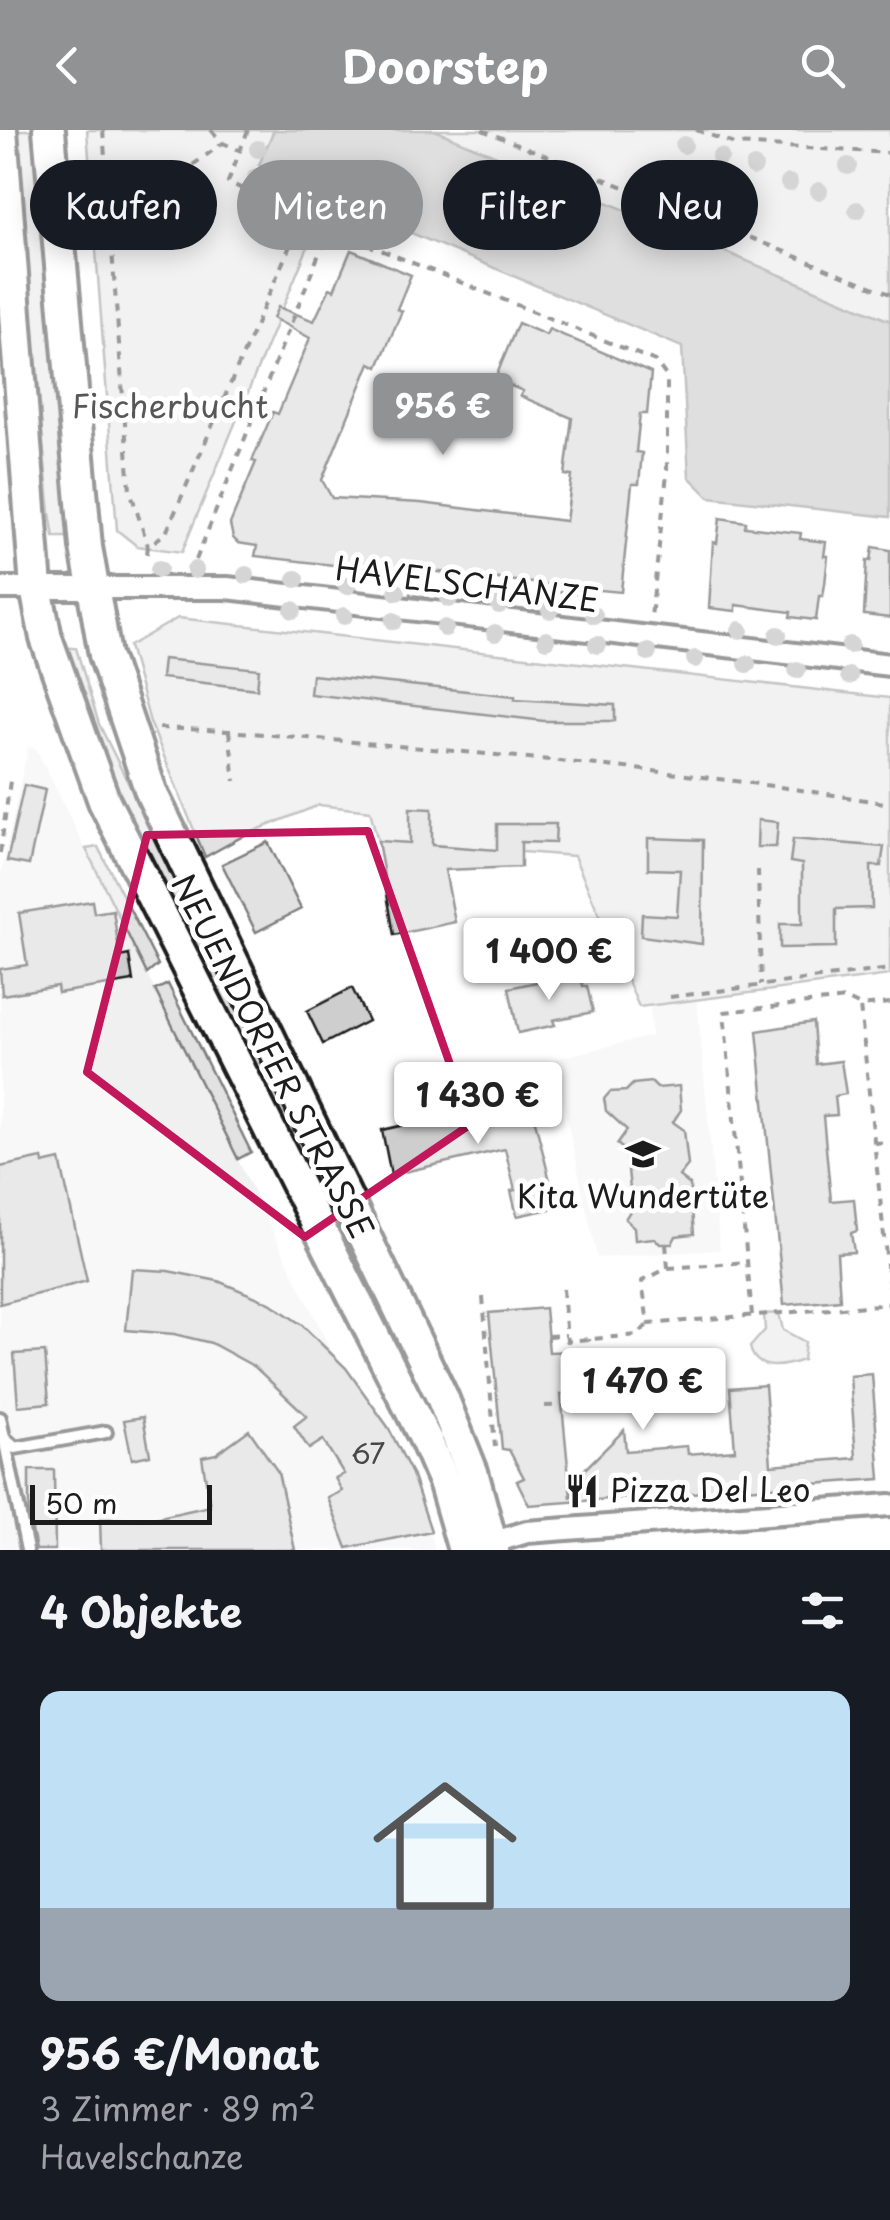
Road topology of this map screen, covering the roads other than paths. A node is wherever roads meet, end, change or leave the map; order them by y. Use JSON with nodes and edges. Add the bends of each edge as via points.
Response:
{"nodes":[{"id":1,"x":1,"y":130,"type":"edge"},
{"id":2,"x":49,"y":130,"type":"edge"},
{"id":3,"x":6,"y":297,"type":"edge"},
{"id":4,"x":0,"y":588,"type":"edge"},
{"id":5,"x":36,"y":588,"type":"junction"},
{"id":6,"x":93,"y":590,"type":"junction"},
{"id":7,"x":890,"y":665,"type":"edge"},
{"id":8,"x":0,"y":1418,"type":"edge"},
{"id":9,"x":106,"y":1432,"type":"dead end"},
{"id":10,"x":4,"y":1438,"type":"junction"},
{"id":11,"x":890,"y":1505,"type":"edge"},
{"id":12,"x":483,"y":1548,"type":"edge"},
{"id":13,"x":27,"y":1550,"type":"edge"}],
"edges":[{"from":1,"to":3,"type":"main road","name":"NEUENDORFER STRASSE"},
{"from":2,"to":6,"type":"main road","name":"NEUENDORFER STRASSE"},
{"from":3,"to":5,"type":"main road","name":"NEUENDORFER STRASSE"},
{"from":4,"to":5,"type":"street","name":"HAVELSCHANZE"},
{"from":5,"to":6,"type":"street","name":"HAVELSCHANZE"},
{"from":5,"to":12,"type":"main road","name":"NEUENDORFER STRASSE","via":[[52,655],[104,801],[426,1440],[452,1505]]},
{"from":6,"to":7,"type":"street","name":"HAVELSCHANZE","via":[[227,588]]},
{"from":6,"to":12,"type":"main road","name":"NEUENDORFER STRASSE","via":[[105,654],[150,792],[442,1397],[472,1472]]},
{"from":8,"to":10,"type":"lane"},
{"from":9,"to":10,"type":"lane","via":[[15,1448]]},
{"from":10,"to":13,"type":"lane"},
{"from":11,"to":12,"type":"street","via":[[527,1532]]}]}
